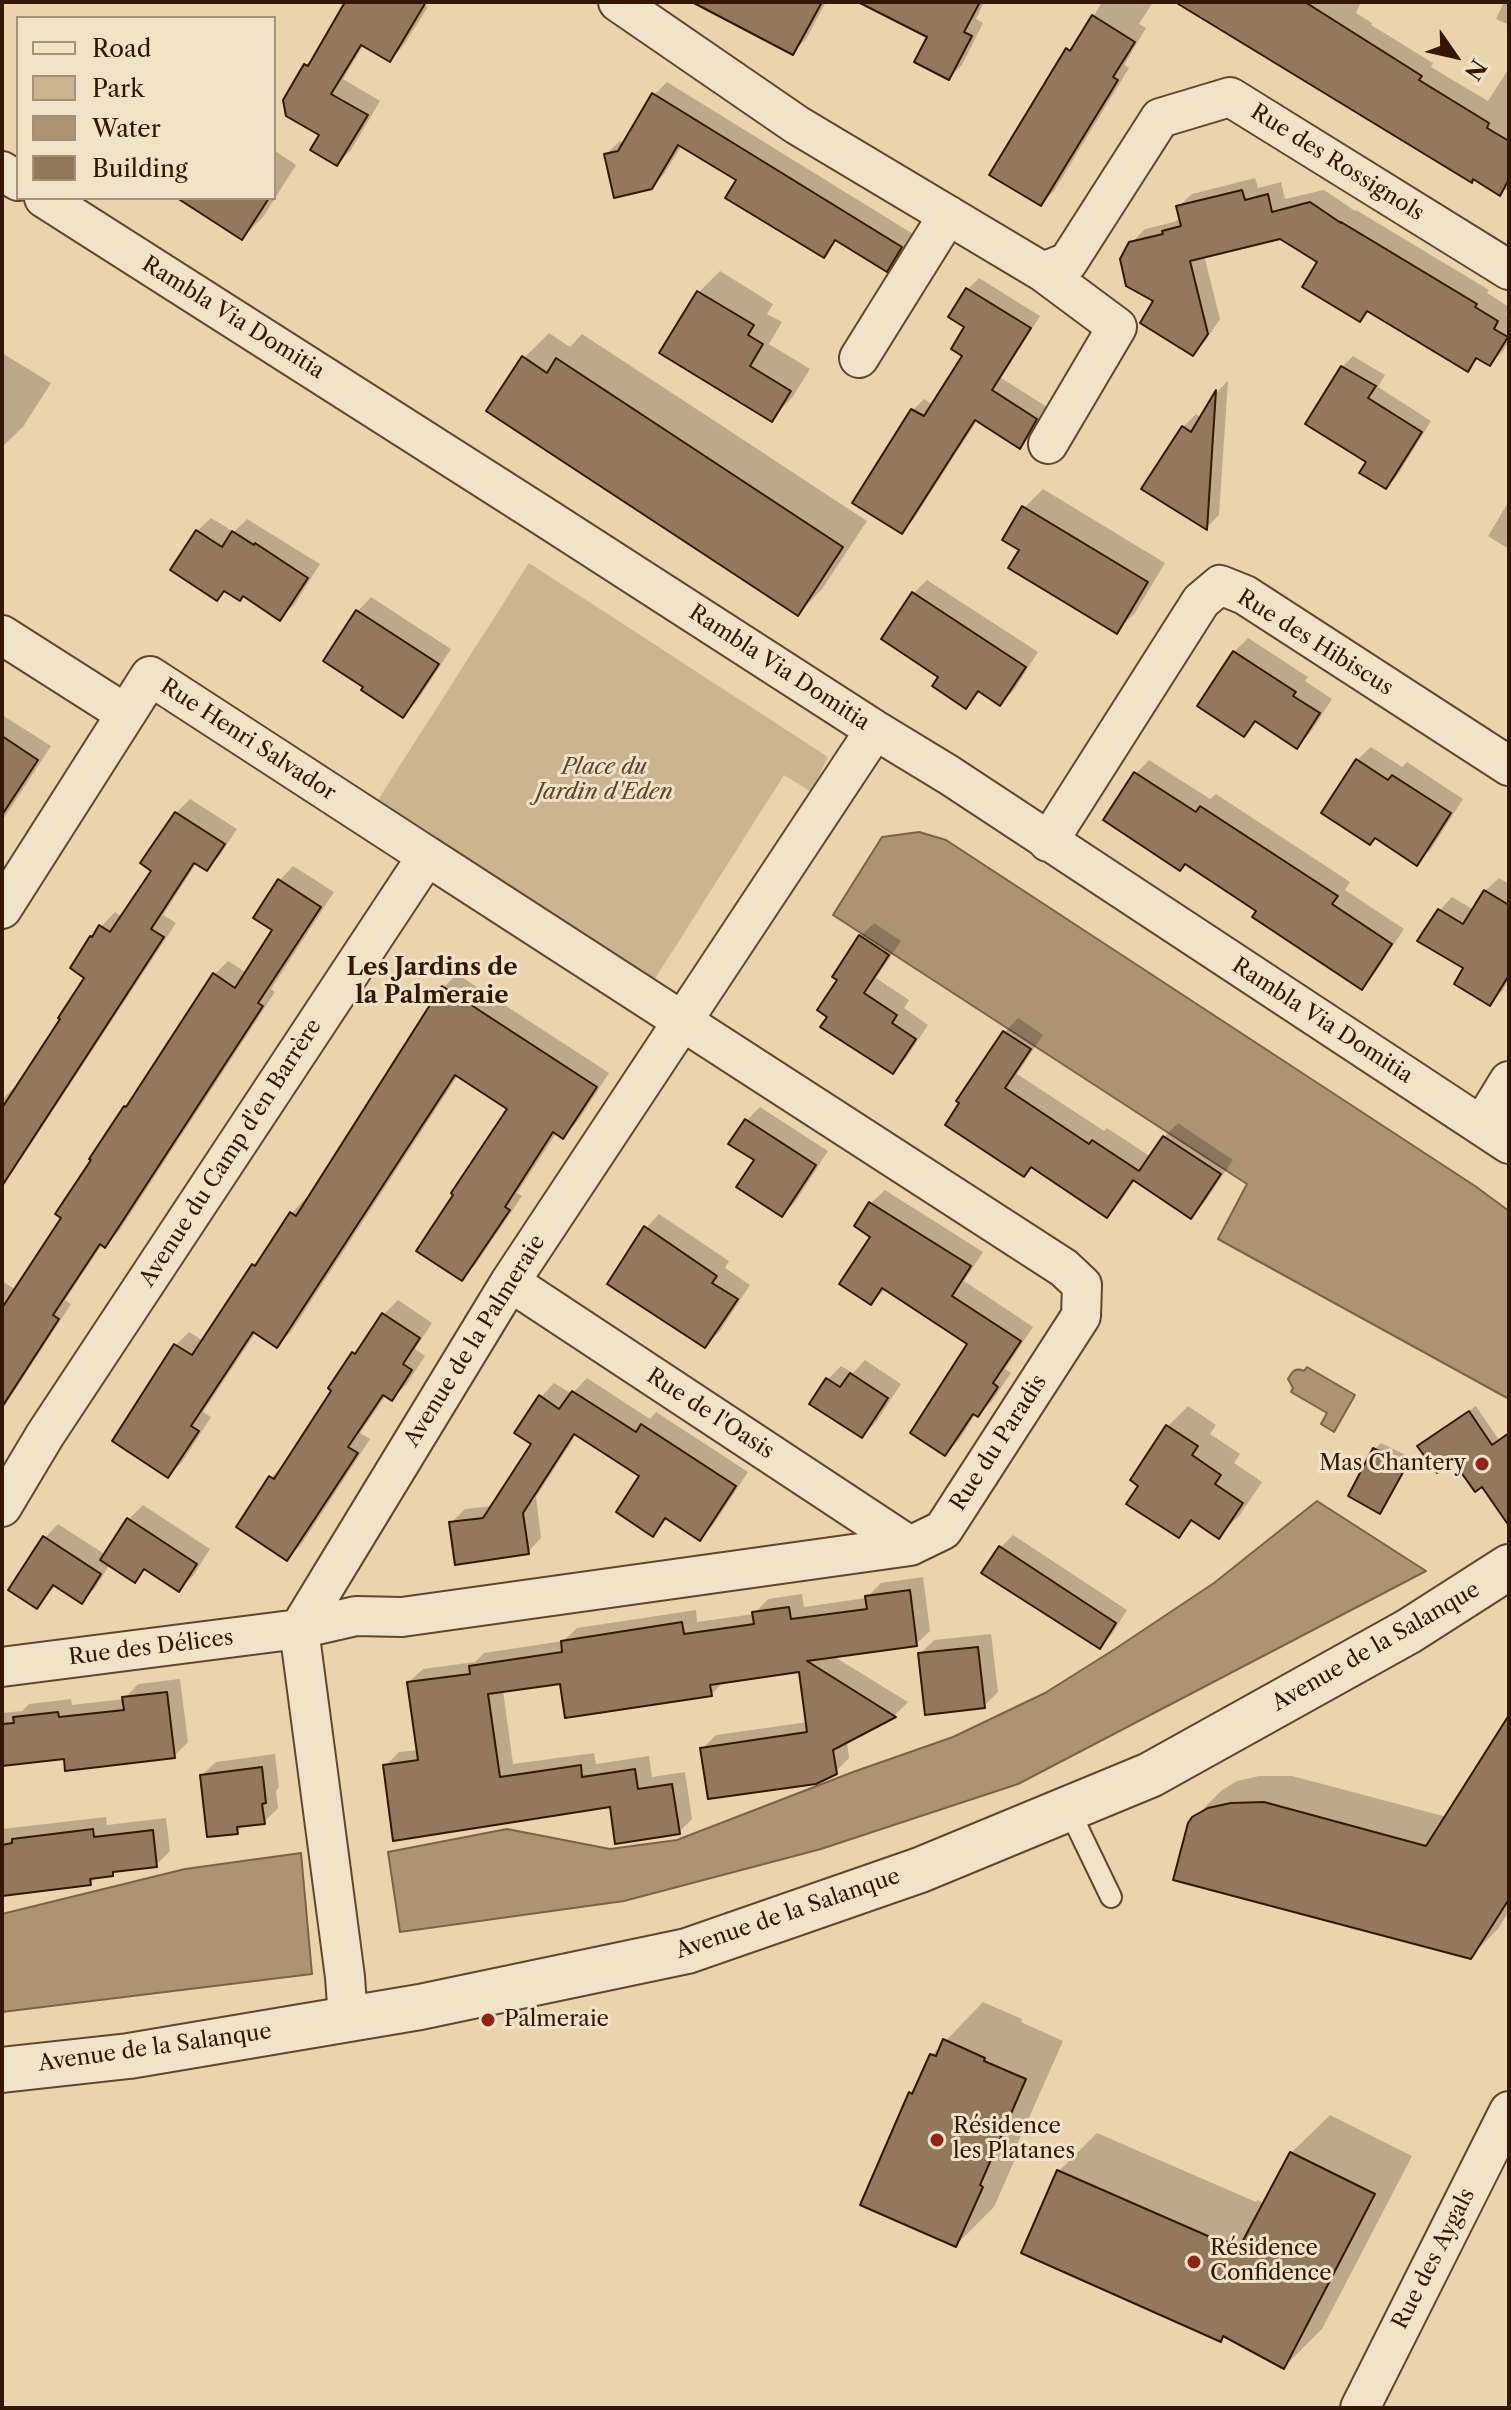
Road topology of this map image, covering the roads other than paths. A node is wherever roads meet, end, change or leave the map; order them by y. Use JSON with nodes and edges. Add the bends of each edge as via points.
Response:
{"nodes":[{"id":1,"x":618,"y":2,"type":"edge"},
{"id":2,"x":47,"y":200,"type":"edge"},
{"id":3,"x":948,"y":215,"type":"junction"},
{"id":4,"x":1509,"y":270,"type":"edge"},
{"id":5,"x":1043,"y":272,"type":"junction"},
{"id":6,"x":859,"y":358,"type":"dead end"},
{"id":7,"x":1048,"y":444,"type":"dead end"},
{"id":8,"x":2,"y":635,"type":"edge"},
{"id":9,"x":126,"y":714,"type":"junction"},
{"id":10,"x":875,"y":730,"type":"junction"},
{"id":11,"x":1509,"y":766,"type":"edge"},
{"id":12,"x":1048,"y":842,"type":"junction"},
{"id":13,"x":427,"y":856,"type":"junction"},
{"id":14,"x":2,"y":909,"type":"edge"},
{"id":15,"x":682,"y":1023,"type":"junction"},
{"id":16,"x":1509,"y":1081,"type":"edge"},
{"id":17,"x":1495,"y":1135,"type":"edge"},
{"id":18,"x":510,"y":1282,"type":"junction"},
{"id":19,"x":2,"y":1507,"type":"edge"},
{"id":20,"x":910,"y":1546,"type":"junction"},
{"id":21,"x":1509,"y":1567,"type":"edge"},
{"id":22,"x":299,"y":1629,"type":"junction"},
{"id":23,"x":2,"y":1667,"type":"edge"},
{"id":24,"x":1068,"y":1808,"type":"junction"},
{"id":25,"x":1111,"y":1897,"type":"dead end"},
{"id":26,"x":348,"y":2019,"type":"junction"},
{"id":27,"x":2,"y":2070,"type":"edge"},
{"id":28,"x":1509,"y":2111,"type":"edge"},
{"id":29,"x":1360,"y":2408,"type":"edge"}],
"edges":[{"from":1,"to":3,"type":"street","via":[[797,125]]},
{"from":2,"to":10,"type":"street","name":"Rambla Via Domitia"},
{"from":3,"to":5,"type":"street"},
{"from":3,"to":6,"type":"street"},
{"from":4,"to":5,"type":"street","name":"Rue des Rossignols","via":[[1230,97],[1160,118],[1068,262]]},
{"from":5,"to":7,"type":"street","via":[[1117,327]]},
{"from":8,"to":9,"type":"street"},
{"from":9,"to":13,"type":"street","name":"Rue Henri Salvador","via":[[150,676]]},
{"from":9,"to":14,"type":"street"},
{"from":10,"to":12,"type":"street","name":"Rambla Via Domitia"},
{"from":10,"to":15,"type":"street","name":"Avenue de la Palmeraie"},
{"from":11,"to":12,"type":"street","name":"Rue des Hibiscus","via":[[1245,595],[1220,585],[1201,601]]},
{"from":12,"to":17,"type":"street","name":"Rambla Via Domitia"},
{"from":13,"to":15,"type":"street"},
{"from":13,"to":19,"type":"street","name":"Avenue du Camp d'en Barrère"},
{"from":15,"to":18,"type":"street","name":"Avenue de la Palmeraie"},
{"from":15,"to":20,"type":"street","name":"Rue du Paradis","via":[[1064,1268],[1082,1285],[1081,1316],[943,1530]]},
{"from":16,"to":17,"type":"street"},
{"from":18,"to":20,"type":"street","name":"Rue de l'Oasis"},
{"from":18,"to":22,"type":"street","name":"Avenue de la Palmeraie"},
{"from":20,"to":22,"type":"street","name":"Rue du Paradis","via":[[402,1617],[356,1616]]},
{"from":21,"to":24,"type":"street","name":"Avenue de la Salanque","via":[[1409,1631],[1150,1775]]},
{"from":22,"to":23,"type":"street","name":"Rue des Délices"},
{"from":22,"to":26,"type":"street"},
{"from":24,"to":25,"type":"lane"},
{"from":24,"to":26,"type":"street","name":"Avenue de la Salanque","via":[[920,1870],[687,1951]]},
{"from":26,"to":27,"type":"street","name":"Avenue de la Salanque","via":[[129,2056]]},
{"from":28,"to":29,"type":"street","name":"Rue des Aygals"}]}
